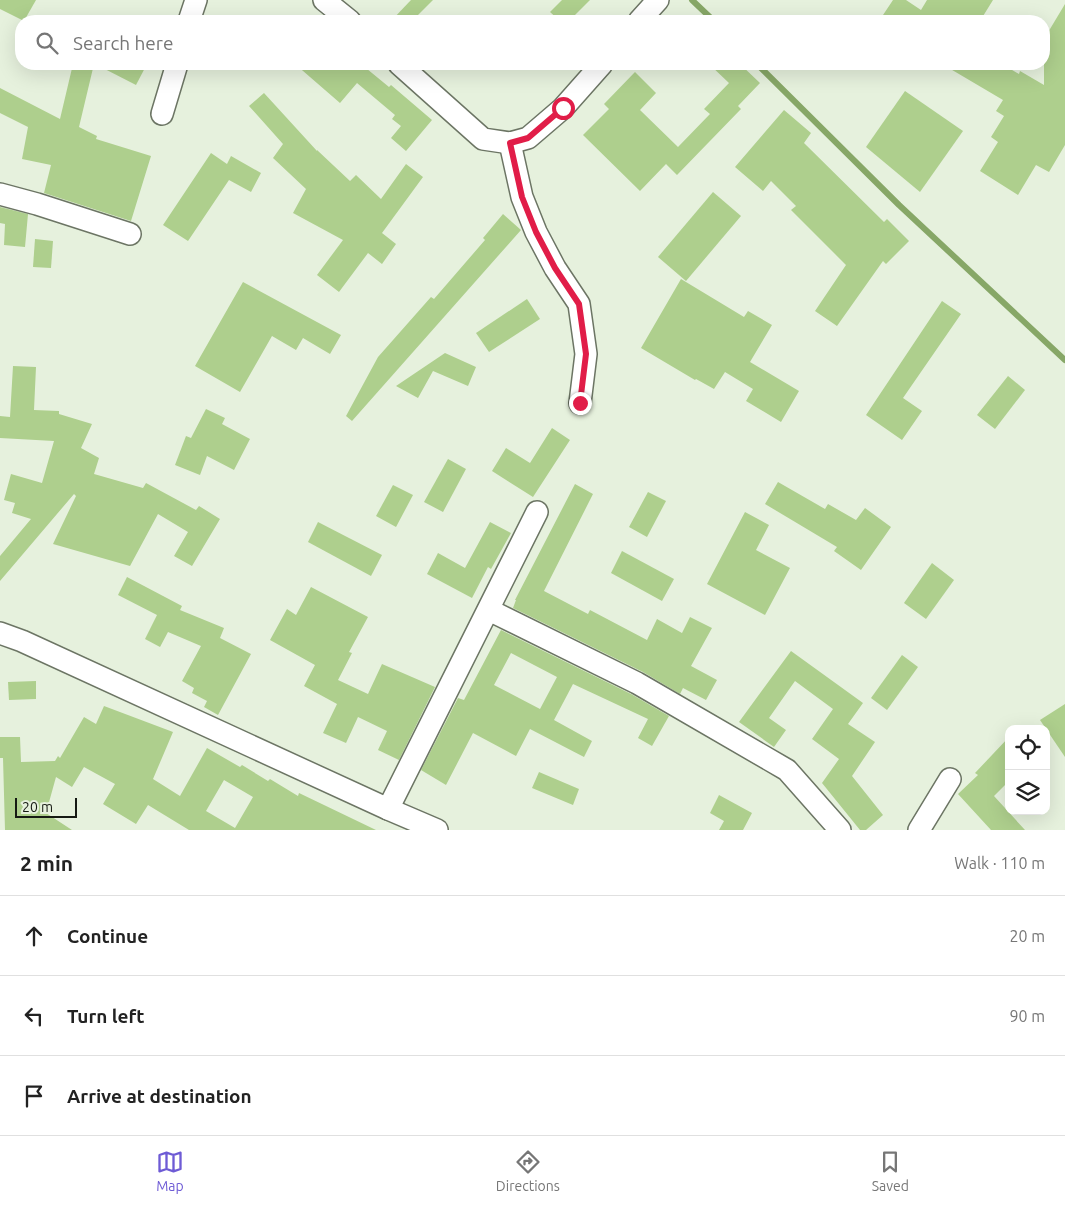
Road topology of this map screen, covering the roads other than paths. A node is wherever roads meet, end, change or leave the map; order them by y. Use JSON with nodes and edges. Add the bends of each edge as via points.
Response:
{"nodes":[{"id":1,"x":196,"y":0,"type":"edge"},
{"id":2,"x":324,"y":0,"type":"edge"},
{"id":3,"x":658,"y":0,"type":"edge"},
{"id":4,"x":192,"y":15,"type":"edge"},
{"id":5,"x":343,"y":15,"type":"edge"},
{"id":6,"x":644,"y":15,"type":"edge"},
{"id":7,"x":175,"y":70,"type":"edge"},
{"id":8,"x":406,"y":70,"type":"edge"},
{"id":9,"x":597,"y":70,"type":"edge"},
{"id":10,"x":162,"y":114,"type":"dead end"},
{"id":11,"x":510,"y":143,"type":"junction"},
{"id":12,"x":0,"y":194,"type":"edge"},
{"id":13,"x":130,"y":234,"type":"dead end"},
{"id":14,"x":580,"y":403,"type":"dead end"},
{"id":15,"x":537,"y":512,"type":"dead end"},
{"id":16,"x":489,"y":610,"type":"junction"},
{"id":17,"x":0,"y":633,"type":"edge"},
{"id":18,"x":950,"y":779,"type":"dead end"},
{"id":19,"x":388,"y":809,"type":"junction"},
{"id":20,"x":437,"y":830,"type":"edge"},
{"id":21,"x":840,"y":830,"type":"edge"},
{"id":22,"x":919,"y":830,"type":"edge"}],
"edges":[{"from":1,"to":4,"type":"street"},
{"from":2,"to":5,"type":"street"},
{"from":3,"to":6,"type":"street"},
{"from":7,"to":10,"type":"street"},
{"from":8,"to":11,"type":"street","via":[[483,139]]},
{"from":9,"to":11,"type":"street","via":[[563,108],[528,138]]},
{"from":11,"to":14,"type":"street","via":[[522,197],[536,232],[579,304],[586,354]]},
{"from":12,"to":13,"type":"street"},
{"from":15,"to":16,"type":"street"},
{"from":16,"to":19,"type":"street"},
{"from":16,"to":21,"type":"street","via":[[637,682],[787,770]]},
{"from":17,"to":19,"type":"street"},
{"from":18,"to":22,"type":"street"},
{"from":19,"to":20,"type":"street"}]}
